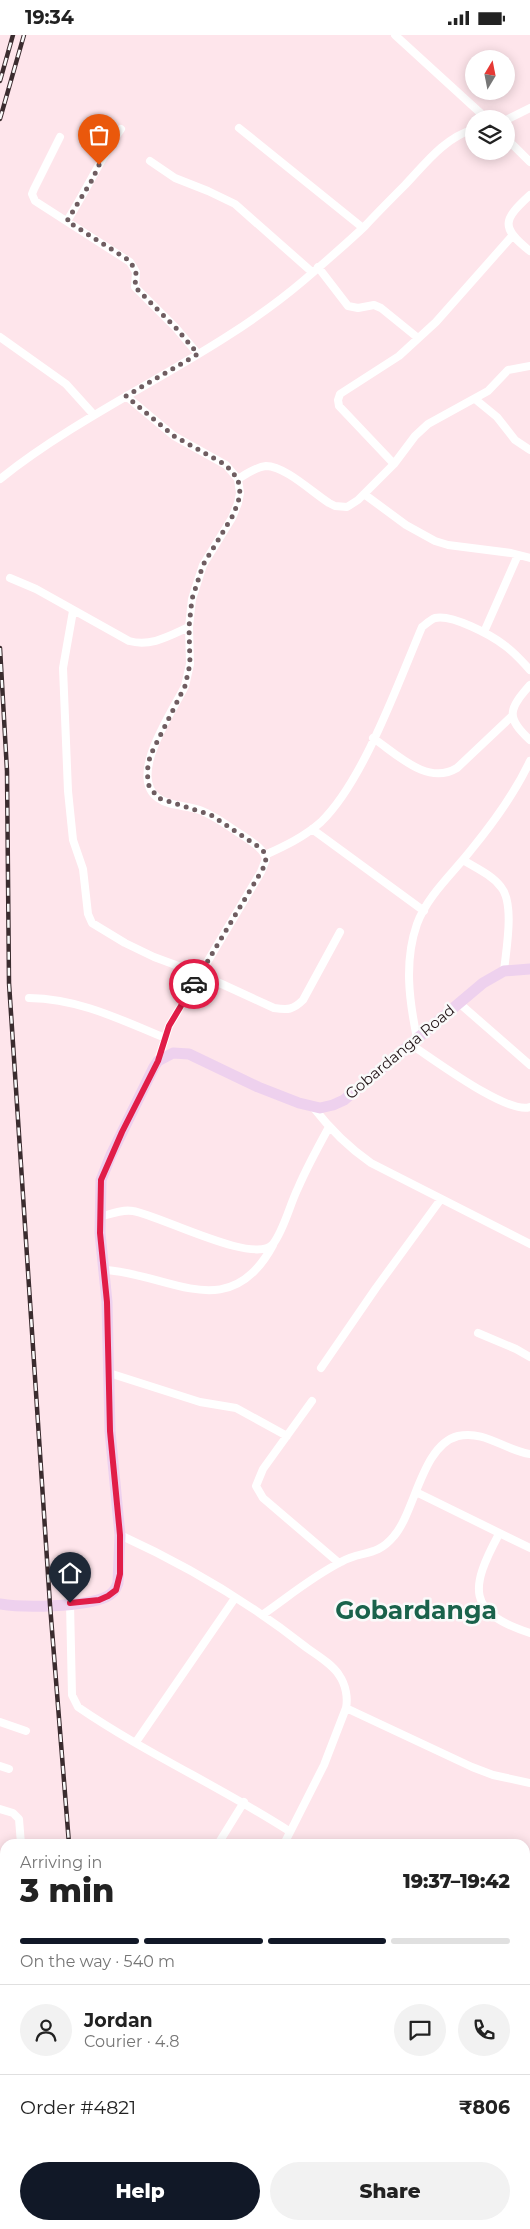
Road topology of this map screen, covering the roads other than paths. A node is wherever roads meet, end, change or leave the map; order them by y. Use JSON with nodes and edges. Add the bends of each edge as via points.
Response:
{"nodes":[{"id":1,"x":395,"y":35,"type":"edge"},
{"id":2,"x":530,"y":108,"type":"edge"},
{"id":3,"x":477,"y":110,"type":"edge"},
{"id":4,"x":515,"y":115,"type":"edge"},
{"id":5,"x":122,"y":129,"type":"dead end"},
{"id":6,"x":240,"y":129,"type":"dead end"},
{"id":7,"x":465,"y":133,"type":"edge"},
{"id":8,"x":60,"y":137,"type":"dead end"},
{"id":9,"x":515,"y":147,"type":"edge"},
{"id":10,"x":150,"y":161,"type":"dead end"},
{"id":11,"x":530,"y":162,"type":"edge"},
{"id":12,"x":530,"y":195,"type":"edge"},
{"id":13,"x":67,"y":221,"type":"junction"},
{"id":14,"x":363,"y":227,"type":"junction"},
{"id":15,"x":513,"y":235,"type":"junction"},
{"id":16,"x":530,"y":251,"type":"edge"},
{"id":17,"x":315,"y":270,"type":"junction"},
{"id":18,"x":0,"y":337,"type":"edge"},
{"id":19,"x":418,"y":338,"type":"junction"},
{"id":20,"x":198,"y":354,"type":"junction"},
{"id":21,"x":530,"y":367,"type":"edge"},
{"id":22,"x":126,"y":396,"type":"junction"},
{"id":23,"x":475,"y":399,"type":"junction"},
{"id":24,"x":94,"y":415,"type":"junction"},
{"id":25,"x":530,"y":450,"type":"edge"},
{"id":26,"x":394,"y":464,"type":"junction"},
{"id":27,"x":0,"y":479,"type":"edge"},
{"id":28,"x":238,"y":479,"type":"junction"},
{"id":29,"x":364,"y":494,"type":"junction"},
{"id":30,"x":518,"y":555,"type":"junction"},
{"id":31,"x":530,"y":558,"type":"edge"},
{"id":32,"x":10,"y":578,"type":"dead end"},
{"id":33,"x":73,"y":611,"type":"junction"},
{"id":34,"x":189,"y":627,"type":"junction"},
{"id":35,"x":484,"y":632,"type":"junction"},
{"id":36,"x":530,"y":670,"type":"edge"},
{"id":37,"x":530,"y":685,"type":"edge"},
{"id":38,"x":511,"y":717,"type":"junction"},
{"id":39,"x":373,"y":738,"type":"junction"},
{"id":40,"x":530,"y":740,"type":"edge"},
{"id":41,"x":530,"y":761,"type":"edge"},
{"id":42,"x":312,"y":829,"type":"junction"},
{"id":43,"x":265,"y":855,"type":"junction"},
{"id":44,"x":463,"y":860,"type":"junction"},
{"id":45,"x":424,"y":911,"type":"junction"},
{"id":46,"x":340,"y":932,"type":"dead end"},
{"id":47,"x":530,"y":969,"type":"edge"},
{"id":48,"x":504,"y":971,"type":"junction"},
{"id":49,"x":200,"y":973,"type":"junction"},
{"id":50,"x":29,"y":997,"type":"dead end"},
{"id":51,"x":459,"y":1003,"type":"junction"},
{"id":52,"x":165,"y":1038,"type":"junction"},
{"id":53,"x":414,"y":1041,"type":"junction"},
{"id":54,"x":158,"y":1061,"type":"junction"},
{"id":55,"x":530,"y":1065,"type":"edge"},
{"id":56,"x":313,"y":1107,"type":"junction"},
{"id":57,"x":530,"y":1107,"type":"edge"},
{"id":58,"x":329,"y":1127,"type":"junction"},
{"id":59,"x":441,"y":1199,"type":"junction"},
{"id":60,"x":100,"y":1217,"type":"junction"},
{"id":61,"x":273,"y":1244,"type":"junction"},
{"id":62,"x":530,"y":1244,"type":"edge"},
{"id":63,"x":104,"y":1270,"type":"junction"},
{"id":64,"x":478,"y":1333,"type":"dead end"},
{"id":65,"x":530,"y":1357,"type":"edge"},
{"id":66,"x":321,"y":1368,"type":"dead end"},
{"id":67,"x":109,"y":1373,"type":"junction"},
{"id":68,"x":312,"y":1401,"type":"dead end"},
{"id":69,"x":287,"y":1437,"type":"junction"},
{"id":70,"x":530,"y":1454,"type":"edge"},
{"id":71,"x":416,"y":1492,"type":"junction"},
{"id":72,"x":499,"y":1534,"type":"junction"},
{"id":73,"x":120,"y":1535,"type":"junction"},
{"id":74,"x":530,"y":1548,"type":"edge"},
{"id":75,"x":339,"y":1563,"type":"junction"},
{"id":76,"x":235,"y":1598,"type":"junction"},
{"id":77,"x":70,"y":1603,"type":"junction"},
{"id":78,"x":0,"y":1604,"type":"edge"},
{"id":79,"x":262,"y":1615,"type":"junction"},
{"id":80,"x":530,"y":1633,"type":"edge"},
{"id":81,"x":346,"y":1708,"type":"junction"},
{"id":82,"x":0,"y":1722,"type":"edge"},
{"id":83,"x":26,"y":1731,"type":"dead end"},
{"id":84,"x":136,"y":1742,"type":"junction"},
{"id":85,"x":0,"y":1766,"type":"edge"},
{"id":86,"x":9,"y":1769,"type":"dead end"},
{"id":87,"x":530,"y":1783,"type":"edge"},
{"id":88,"x":244,"y":1802,"type":"junction"},
{"id":89,"x":0,"y":1809,"type":"edge"},
{"id":90,"x":289,"y":1831,"type":"junction"},
{"id":91,"x":21,"y":1839,"type":"edge"},
{"id":92,"x":221,"y":1839,"type":"edge"},
{"id":93,"x":286,"y":1839,"type":"edge"}],
"edges":[{"from":1,"to":3,"type":"street"},
{"from":2,"to":4,"type":"street"},
{"from":5,"to":13,"type":"street","via":[[105,152]]},
{"from":6,"to":14,"type":"street"},
{"from":7,"to":14,"type":"street","via":[[450,140]]},
{"from":8,"to":13,"type":"street","via":[[32,194],[38,204]]},
{"from":9,"to":11,"type":"street"},
{"from":10,"to":17,"type":"street","via":[[175,178],[235,204]]},
{"from":12,"to":15,"type":"street","via":[[510,215],[508,222]]},
{"from":13,"to":20,"type":"street","via":[[130,261],[136,272],[135,287]]},
{"from":14,"to":17,"type":"street"},
{"from":15,"to":16,"type":"street"},
{"from":15,"to":19,"type":"street"},
{"from":17,"to":19,"type":"street","via":[[348,305],[381,308]]},
{"from":17,"to":20,"type":"street","via":[[242,326]]},
{"from":18,"to":24,"type":"street","via":[[66,384]]},
{"from":19,"to":26,"type":"street","via":[[388,364],[344,390],[338,400],[339,407]]},
{"from":20,"to":22,"type":"street"},
{"from":21,"to":23,"type":"street","via":[[508,370],[488,391]]},
{"from":22,"to":24,"type":"street"},
{"from":22,"to":28,"type":"street","via":[[174,436],[226,465]]},
{"from":23,"to":25,"type":"street","via":[[497,417],[514,440]]},
{"from":23,"to":26,"type":"street","via":[[428,424]]},
{"from":24,"to":27,"type":"street"},
{"from":26,"to":29,"type":"street"},
{"from":28,"to":29,"type":"street","via":[[256,469],[274,467],[340,507],[352,504]]},
{"from":28,"to":34,"type":"street","via":[[238,503],[203,565],[192,599]]},
{"from":29,"to":30,"type":"street","via":[[406,525],[436,541]]},
{"from":30,"to":31,"type":"street"},
{"from":30,"to":35,"type":"street"},
{"from":32,"to":33,"type":"street"},
{"from":33,"to":34,"type":"street","via":[[112,634],[139,644],[150,643]]},
{"from":33,"to":49,"type":"street","via":[[63,668],[68,791],[70,825],[83,869],[88,914],[92,923],[125,943]]},
{"from":34,"to":43,"type":"street","via":[[188,675],[150,756],[149,786],[158,798],[211,815],[262,849]]},
{"from":35,"to":36,"type":"street","via":[[504,644]]},
{"from":35,"to":39,"type":"street","via":[[438,617],[422,627]]},
{"from":37,"to":38,"type":"street","via":[[513,707]]},
{"from":38,"to":39,"type":"street","via":[[456,768],[439,775],[416,767]]},
{"from":38,"to":40,"type":"street"},
{"from":39,"to":42,"type":"street","via":[[353,778],[322,821]]},
{"from":41,"to":44,"type":"street","via":[[505,805]]},
{"from":42,"to":43,"type":"street"},
{"from":42,"to":45,"type":"street"},
{"from":43,"to":49,"type":"street","via":[[265,865]]},
{"from":44,"to":45,"type":"street"},
{"from":44,"to":48,"type":"street","via":[[493,879],[505,892],[508,918]]},
{"from":45,"to":53,"type":"street","via":[[413,938],[408,976]]},
{"from":46,"to":49,"type":"street","via":[[303,1000],[288,1011],[262,1003]]},
{"from":47,"to":48,"type":"main road","name":"Gobardanga Road"},
{"from":48,"to":51,"type":"main road","name":"Gobardanga Road"},
{"from":49,"to":52,"type":"street"},
{"from":50,"to":52,"type":"street","via":[[83,1005]]},
{"from":51,"to":53,"type":"main road","name":"Gobardanga Road"},
{"from":51,"to":55,"type":"street"},
{"from":52,"to":54,"type":"street"},
{"from":53,"to":56,"type":"main road","name":"Gobardanga Road","via":[[344,1100],[326,1107]]},
{"from":53,"to":57,"type":"street","via":[[476,1088],[522,1109]]},
{"from":54,"to":56,"type":"main road","via":[[172,1053],[189,1053],[258,1087]]},
{"from":54,"to":60,"type":"main road","via":[[104,1171]]},
{"from":56,"to":58,"type":"street"},
{"from":58,"to":59,"type":"street","via":[[353,1151],[371,1163]]},
{"from":58,"to":61,"type":"street"},
{"from":59,"to":62,"type":"street"},
{"from":59,"to":66,"type":"street"},
{"from":60,"to":61,"type":"street","via":[[134,1211],[209,1239],[248,1249],[258,1250]]},
{"from":60,"to":63,"type":"main road"},
{"from":61,"to":63,"type":"street","via":[[247,1278],[222,1289],[193,1289],[126,1272]]},
{"from":63,"to":67,"type":"main road"},
{"from":64,"to":65,"type":"street"},
{"from":67,"to":69,"type":"street","via":[[200,1402],[236,1409]]},
{"from":67,"to":73,"type":"main road","via":[[110,1431]]},
{"from":68,"to":69,"type":"street"},
{"from":69,"to":75,"type":"street","via":[[257,1481],[258,1492]]},
{"from":70,"to":71,"type":"street","via":[[485,1437],[457,1436],[447,1441],[429,1462]]},
{"from":71,"to":72,"type":"street"},
{"from":71,"to":75,"type":"street","via":[[402,1526],[393,1538],[374,1553]]},
{"from":72,"to":74,"type":"street"},
{"from":72,"to":80,"type":"street","via":[[484,1562],[478,1589],[481,1603],[490,1615]]},
{"from":73,"to":76,"type":"street","via":[[160,1554]]},
{"from":73,"to":77,"type":"main road","via":[[120,1574],[116,1590],[99,1600]]},
{"from":75,"to":79,"type":"street"},
{"from":76,"to":79,"type":"street"},
{"from":76,"to":84,"type":"street"},
{"from":77,"to":78,"type":"main road","via":[[43,1606]]},
{"from":77,"to":84,"type":"street","via":[[73,1700],[78,1707]]},
{"from":79,"to":81,"type":"street","via":[[340,1675],[348,1701]]},
{"from":81,"to":87,"type":"street","via":[[472,1767]]},
{"from":81,"to":90,"type":"street","via":[[324,1765]]},
{"from":82,"to":83,"type":"street"},
{"from":84,"to":88,"type":"street"},
{"from":85,"to":86,"type":"street"},
{"from":88,"to":90,"type":"street"},
{"from":88,"to":92,"type":"street"},
{"from":89,"to":91,"type":"street","via":[[17,1816]]},
{"from":90,"to":93,"type":"street"}]}
